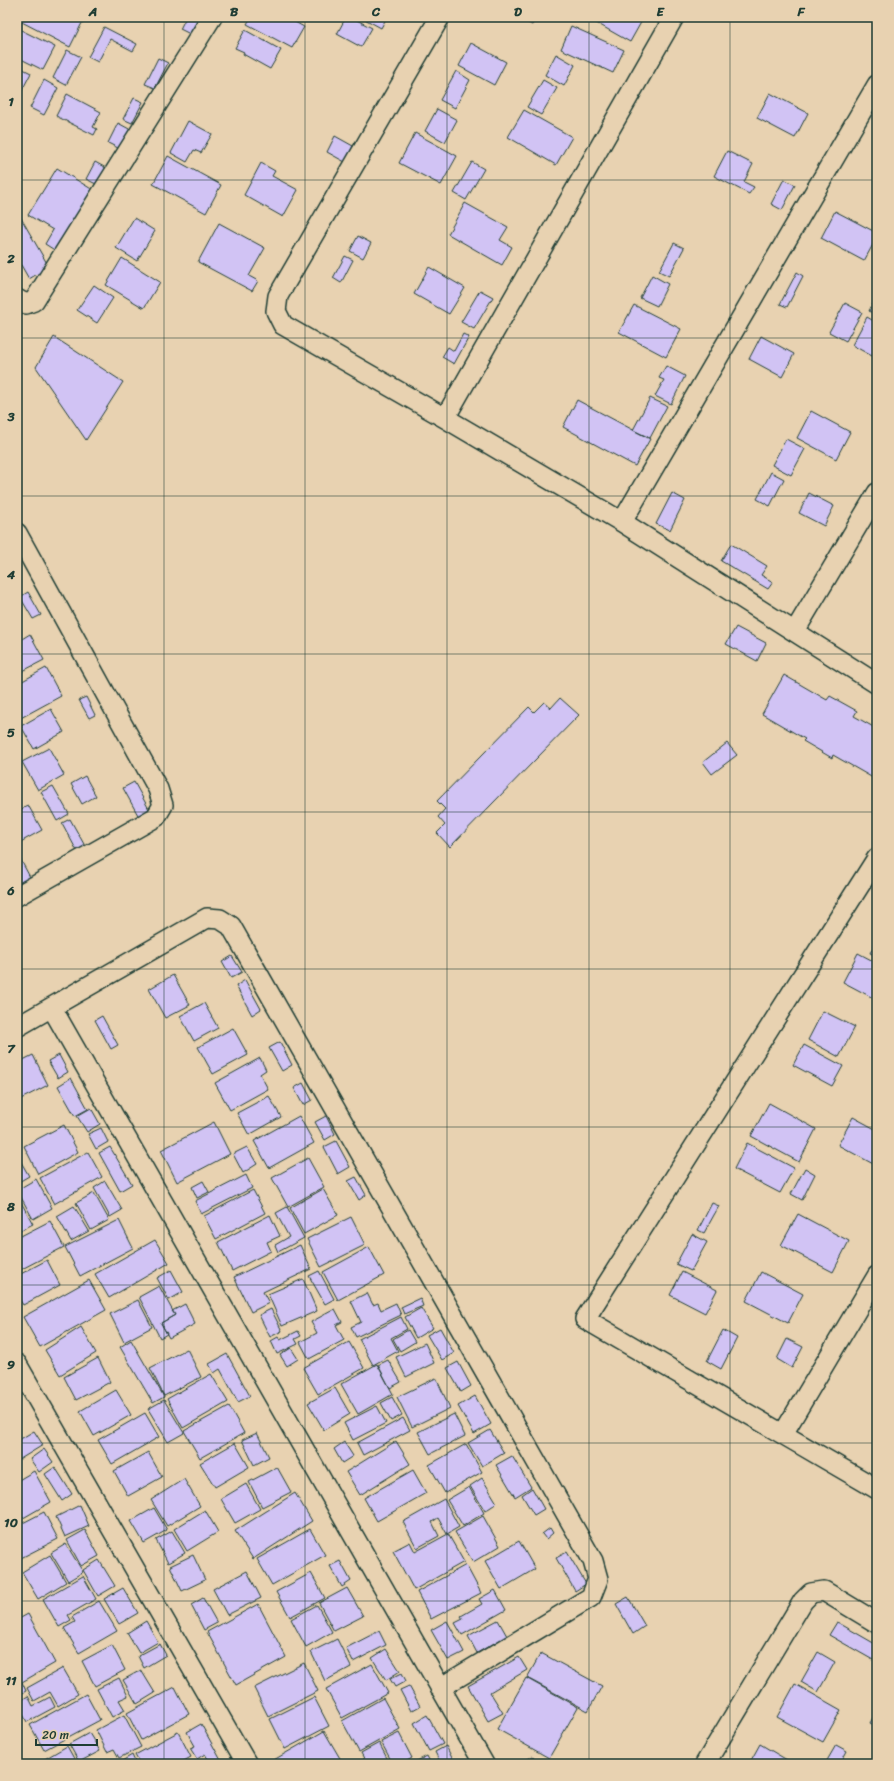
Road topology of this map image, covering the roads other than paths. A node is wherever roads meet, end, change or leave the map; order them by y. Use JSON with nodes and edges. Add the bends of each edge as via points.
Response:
{"nodes":[{"id":1,"x":212,"y":17,"type":"edge"},
{"id":2,"x":440,"y":17,"type":"edge"},
{"id":3,"x":674,"y":17,"type":"edge"},
{"id":4,"x":877,"y":85,"type":"edge"},
{"id":5,"x":17,"y":299,"type":"edge"},
{"id":6,"x":445,"y":418,"type":"junction"},
{"id":7,"x":877,"y":493,"type":"edge"},
{"id":8,"x":622,"y":522,"type":"junction"},
{"id":9,"x":17,"y":533,"type":"edge"},
{"id":10,"x":795,"y":631,"type":"junction"},
{"id":11,"x":877,"y":684,"type":"edge"},
{"id":12,"x":877,"y":858,"type":"edge"},
{"id":13,"x":17,"y":896,"type":"edge"},
{"id":14,"x":52,"y":1008,"type":"junction"},
{"id":15,"x":17,"y":1027,"type":"edge"},
{"id":16,"x":877,"y":1276,"type":"edge"},
{"id":17,"x":17,"y":1364,"type":"edge"},
{"id":18,"x":783,"y":1434,"type":"junction"},
{"id":19,"x":877,"y":1489,"type":"edge"},
{"id":20,"x":877,"y":1623,"type":"edge"},
{"id":21,"x":440,"y":1688,"type":"junction"},
{"id":22,"x":247,"y":1764,"type":"edge"},
{"id":23,"x":484,"y":1764,"type":"edge"},
{"id":24,"x":705,"y":1764,"type":"edge"}],
"edges":[{"from":1,"to":5,"type":"street","via":[[34,301],[26,304]]},
{"from":2,"to":6,"type":"street","via":[[278,296],[276,311],[283,324]]},
{"from":3,"to":6,"type":"street"},
{"from":4,"to":8,"type":"street"},
{"from":6,"to":8,"type":"street"},
{"from":7,"to":10,"type":"street"},
{"from":8,"to":10,"type":"street"},
{"from":9,"to":13,"type":"street","via":[[158,789],[163,805],[156,817]]},
{"from":10,"to":11,"type":"street"},
{"from":12,"to":18,"type":"street","via":[[585,1319]]},
{"from":14,"to":15,"type":"street"},
{"from":14,"to":21,"type":"street"},
{"from":14,"to":21,"type":"street","via":[[207,918],[220,919],[231,926],[235,933],[593,1561],[598,1579],[591,1597]]},
{"from":16,"to":18,"type":"street"},
{"from":17,"to":22,"type":"street"},
{"from":18,"to":19,"type":"street"},
{"from":20,"to":24,"type":"street","via":[[824,1591],[811,1593],[803,1601]]},
{"from":21,"to":23,"type":"street"}]}
